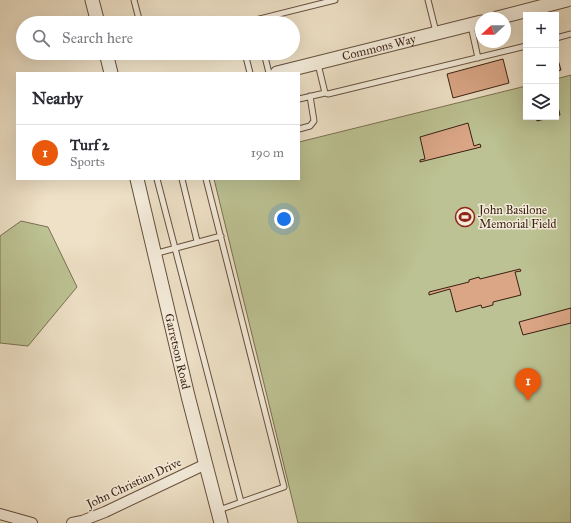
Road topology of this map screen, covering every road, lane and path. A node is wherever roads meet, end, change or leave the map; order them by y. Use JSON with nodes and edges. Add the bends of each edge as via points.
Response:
{"nodes":[{"id":1,"x":92,"y":0,"type":"edge"},
{"id":2,"x":134,"y":0,"type":"edge"},
{"id":3,"x":335,"y":0,"type":"edge"},
{"id":4,"x":428,"y":0,"type":"edge"},
{"id":5,"x":567,"y":0,"type":"edge"},
{"id":6,"x":511,"y":14,"type":"edge"},
{"id":7,"x":96,"y":16,"type":"edge"},
{"id":8,"x":138,"y":16,"type":"edge"},
{"id":9,"x":277,"y":16,"type":"edge"},
{"id":10,"x":475,"y":23,"type":"edge"},
{"id":11,"x":436,"y":32,"type":"junction"},
{"id":12,"x":571,"y":34,"type":"edge"},
{"id":13,"x":559,"y":37,"type":"edge"},
{"id":14,"x":523,"y":47,"type":"edge"},
{"id":15,"x":477,"y":48,"type":"edge"},
{"id":16,"x":478,"y":58,"type":"junction"},
{"id":17,"x":108,"y":60,"type":"edge"},
{"id":18,"x":247,"y":60,"type":"edge"},
{"id":19,"x":266,"y":60,"type":"edge"},
{"id":20,"x":318,"y":63,"type":"junction"},
{"id":21,"x":111,"y":72,"type":"edge"},
{"id":22,"x":250,"y":72,"type":"edge"},
{"id":23,"x":269,"y":72,"type":"edge"},
{"id":24,"x":281,"y":72,"type":"edge"},
{"id":25,"x":325,"y":93,"type":"junction"},
{"id":26,"x":310,"y":96,"type":"junction"},
{"id":27,"x":300,"y":99,"type":"edge"},
{"id":28,"x":300,"y":129,"type":"edge"},
{"id":29,"x":137,"y":180,"type":"edge"},
{"id":30,"x":157,"y":180,"type":"edge"},
{"id":31,"x":182,"y":180,"type":"edge"},
{"id":32,"x":206,"y":180,"type":"edge"},
{"id":33,"x":221,"y":236,"type":"junction"},
{"id":34,"x":197,"y":242,"type":"junction"},
{"id":35,"x":176,"y":248,"type":"junction"},
{"id":36,"x":154,"y":254,"type":"junction"},
{"id":37,"x":206,"y":464,"type":"junction"},
{"id":38,"x":241,"y":502,"type":"junction"},
{"id":39,"x":0,"y":514,"type":"edge"},
{"id":40,"x":219,"y":517,"type":"edge"},
{"id":41,"x":32,"y":523,"type":"edge"},
{"id":42,"x":72,"y":523,"type":"edge"}],
"edges":[{"from":1,"to":7,"type":"street"},
{"from":2,"to":8,"type":"lane"},
{"from":3,"to":9,"type":"lane"},
{"from":4,"to":11,"type":"lane"},
{"from":5,"to":6,"type":"street"},
{"from":10,"to":11,"type":"street","name":"Commons Way"},
{"from":11,"to":20,"type":"street","name":"Commons Way"},
{"from":12,"to":13,"type":"lane"},
{"from":14,"to":16,"type":"lane"},
{"from":15,"to":16,"type":"lane"},
{"from":16,"to":25,"type":"lane"},
{"from":17,"to":21,"type":"street"},
{"from":18,"to":22,"type":"lane"},
{"from":19,"to":23,"type":"lane"},
{"from":20,"to":24,"type":"street","name":"Commons Way"},
{"from":20,"to":25,"type":"lane"},
{"from":25,"to":26,"type":"lane"},
{"from":26,"to":27,"type":"lane"},
{"from":26,"to":28,"type":"lane","via":[[314,121],[310,126]]},
{"from":29,"to":36,"type":"street","name":"Garretson Road"},
{"from":30,"to":35,"type":"lane"},
{"from":31,"to":34,"type":"lane"},
{"from":32,"to":33,"type":"lane"},
{"from":33,"to":34,"type":"lane"},
{"from":33,"to":38,"type":"lane","via":[[284,487]]},
{"from":34,"to":35,"type":"lane"},
{"from":35,"to":36,"type":"lane"},
{"from":35,"to":38,"type":"lane"},
{"from":36,"to":37,"type":"street","name":"Garretson Road"},
{"from":37,"to":40,"type":"street","name":"Garretson Road"},
{"from":37,"to":42,"type":"street","name":"John Christian Drive","via":[[105,512]]},
{"from":38,"to":40,"type":"lane"},
{"from":39,"to":41,"type":"street"}]}
